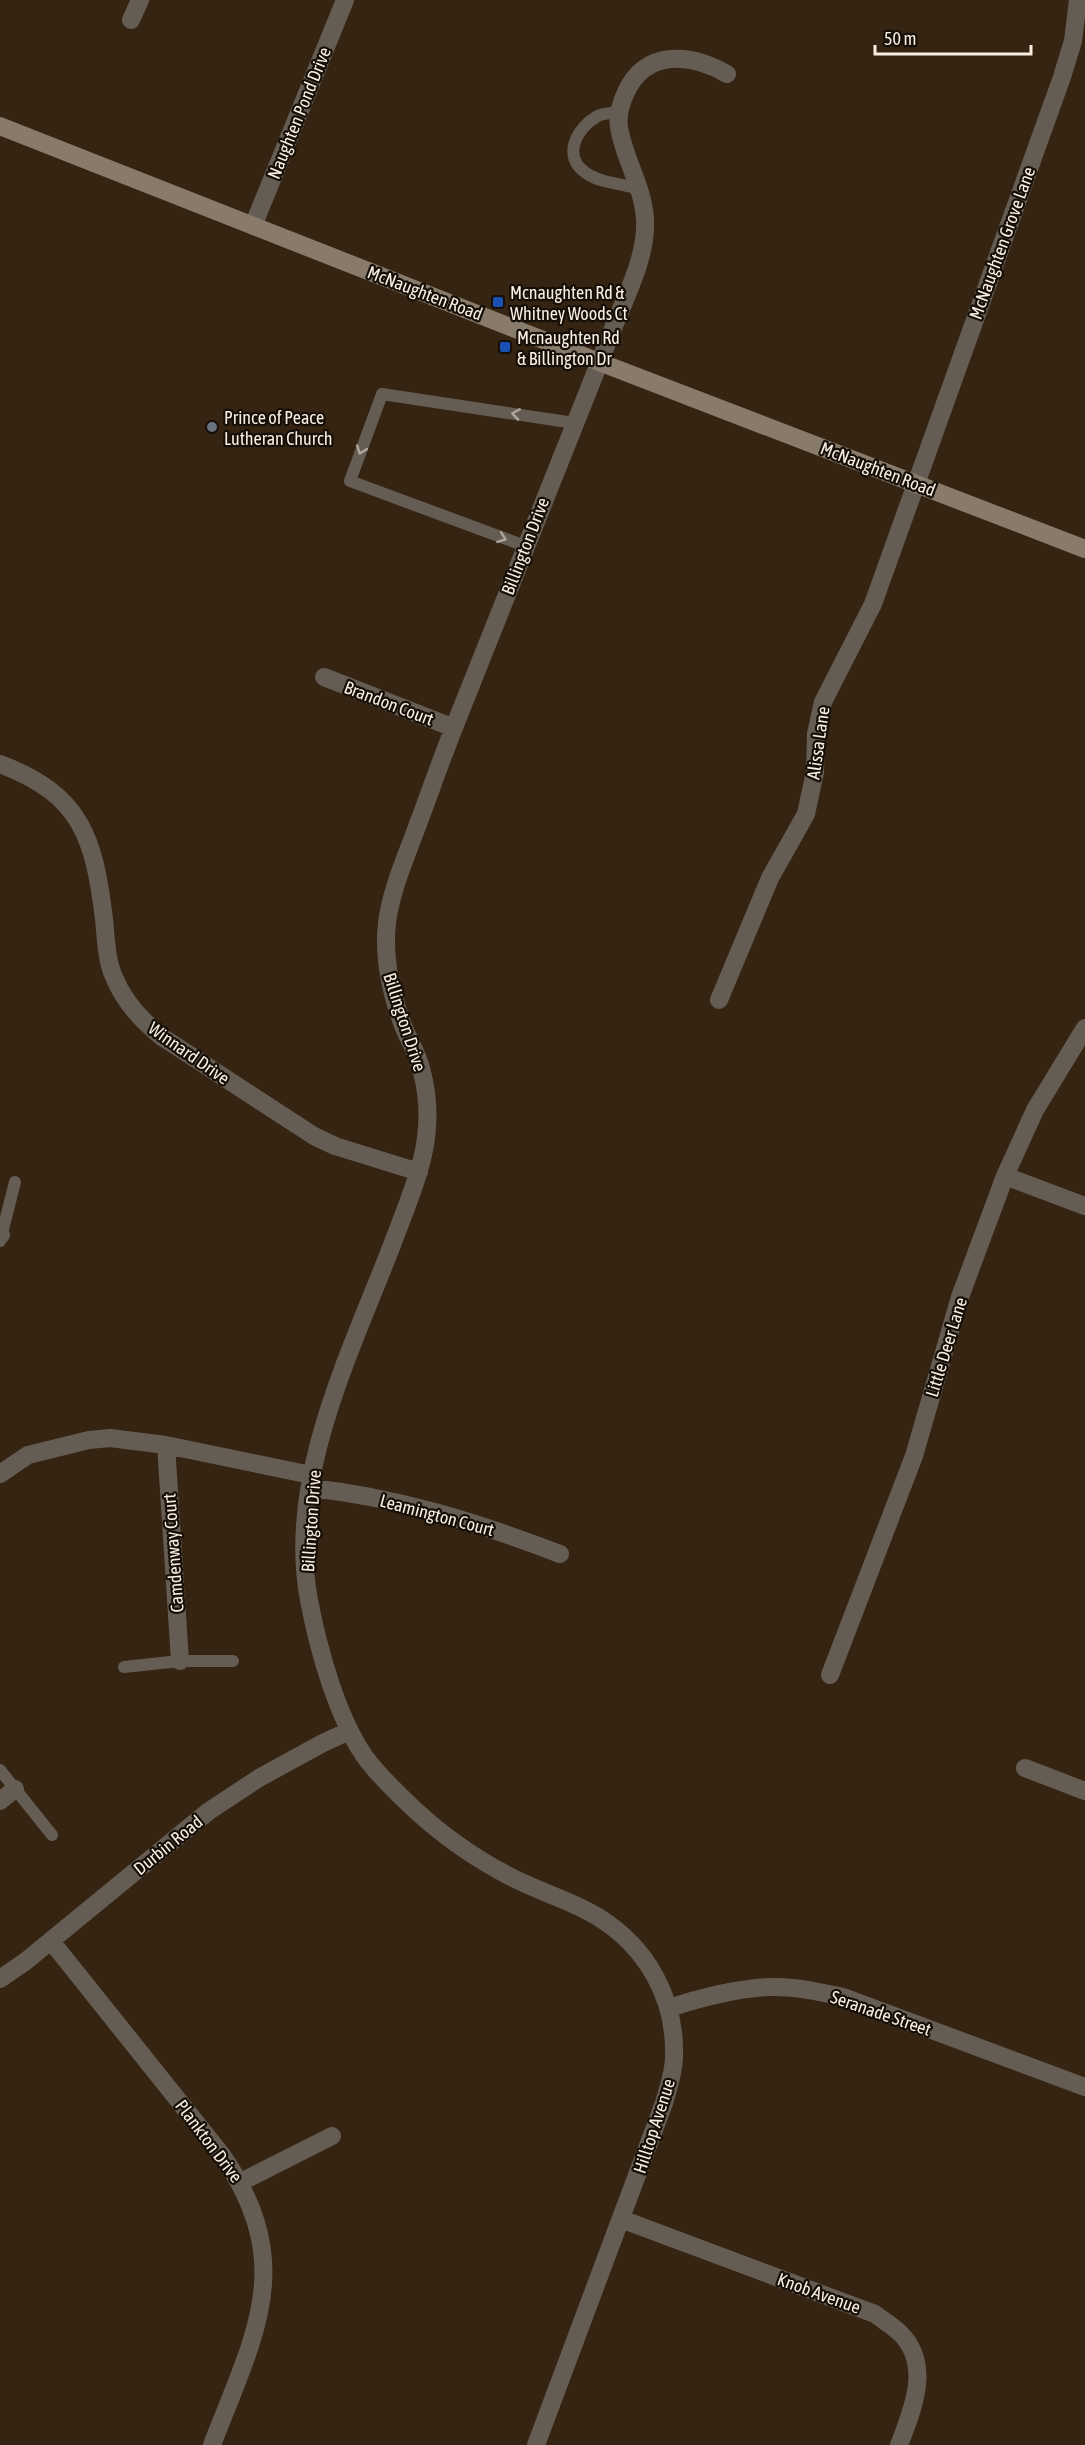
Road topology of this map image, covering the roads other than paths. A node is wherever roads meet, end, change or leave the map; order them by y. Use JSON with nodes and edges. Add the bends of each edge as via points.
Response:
{"nodes":[{"id":1,"x":140,"y":0,"type":"edge"},
{"id":2,"x":344,"y":0,"type":"edge"},
{"id":3,"x":1078,"y":0,"type":"edge"},
{"id":4,"x":131,"y":20,"type":"dead end"},
{"id":5,"x":727,"y":74,"type":"dead end"},
{"id":6,"x":619,"y":112,"type":"junction"},
{"id":7,"x":0,"y":126,"type":"edge"},
{"id":8,"x":640,"y":189,"type":"junction"},
{"id":9,"x":253,"y":226,"type":"junction"},
{"id":10,"x":599,"y":362,"type":"junction"},
{"id":11,"x":574,"y":423,"type":"junction"},
{"id":12,"x":916,"y":484,"type":"junction"},
{"id":13,"x":525,"y":546,"type":"junction"},
{"id":14,"x":1085,"y":549,"type":"edge"},
{"id":15,"x":324,"y":677,"type":"dead end"},
{"id":16,"x":454,"y":728,"type":"junction"},
{"id":17,"x":0,"y":764,"type":"edge"},
{"id":18,"x":719,"y":1000,"type":"dead end"},
{"id":19,"x":1085,"y":1028,"type":"edge"},
{"id":20,"x":419,"y":1172,"type":"junction"},
{"id":21,"x":1005,"y":1176,"type":"junction"},
{"id":22,"x":15,"y":1182,"type":"dead end"},
{"id":23,"x":1085,"y":1206,"type":"edge"},
{"id":24,"x":0,"y":1237,"type":"edge"},
{"id":25,"x":166,"y":1445,"type":"junction"},
{"id":26,"x":0,"y":1474,"type":"edge"},
{"id":27,"x":311,"y":1481,"type":"junction"},
{"id":28,"x":560,"y":1554,"type":"dead end"},
{"id":29,"x":180,"y":1661,"type":"junction"},
{"id":30,"x":232,"y":1661,"type":"dead end"},
{"id":31,"x":124,"y":1667,"type":"dead end"},
{"id":32,"x":830,"y":1675,"type":"dead end"},
{"id":33,"x":349,"y":1731,"type":"junction"},
{"id":34,"x":1025,"y":1768,"type":"dead end"},
{"id":35,"x":0,"y":1770,"type":"edge"},
{"id":36,"x":15,"y":1789,"type":"junction"},
{"id":37,"x":1085,"y":1791,"type":"edge"},
{"id":38,"x":0,"y":1801,"type":"edge"},
{"id":39,"x":51,"y":1835,"type":"dead end"},
{"id":40,"x":51,"y":1941,"type":"junction"},
{"id":41,"x":0,"y":1979,"type":"edge"},
{"id":42,"x":670,"y":2008,"type":"junction"},
{"id":43,"x":1085,"y":2087,"type":"edge"},
{"id":44,"x":332,"y":2136,"type":"dead end"},
{"id":45,"x":241,"y":2182,"type":"junction"},
{"id":46,"x":621,"y":2219,"type":"junction"},
{"id":47,"x":212,"y":2445,"type":"edge"},
{"id":48,"x":536,"y":2445,"type":"edge"},
{"id":49,"x":899,"y":2445,"type":"edge"}],
"edges":[{"from":1,"to":4,"type":"street"},
{"from":2,"to":9,"type":"street","name":"Naughten Pond Drive"},
{"from":3,"to":12,"type":"street","name":"McNaughten Grove Lane","via":[[1073,40],[1062,77]]},
{"from":5,"to":6,"type":"street","via":[[699,62],[664,59],[644,67],[633,78]]},
{"from":6,"to":8,"type":"street","name":"Billington Drive","via":[[619,127]]},
{"from":6,"to":8,"type":"lane","via":[[598,115],[584,127],[572,153],[586,174]]},
{"from":7,"to":9,"type":"street","name":"McNaughten Road"},
{"from":8,"to":10,"type":"street","name":"Billington Drive","via":[[645,222],[642,247]]},
{"from":9,"to":10,"type":"street","name":"McNaughten Road"},
{"from":10,"to":11,"type":"street","name":"Billington Drive"},
{"from":10,"to":12,"type":"street","name":"McNaughten Road"},
{"from":11,"to":13,"type":"street","name":"Billington Drive"},
{"from":11,"to":13,"type":"lane","one_way":true,"via":[[382,394],[350,481]]},
{"from":12,"to":14,"type":"street","name":"McNaughten Road"},
{"from":12,"to":18,"type":"street","name":"Alissa Lane","via":[[873,604],[823,702],[806,814],[770,878]]},
{"from":13,"to":16,"type":"street","name":"Billington Drive"},
{"from":15,"to":16,"type":"street","name":"Brandon Court"},
{"from":16,"to":20,"type":"street","name":"Billington Drive","via":[[398,876],[387,922],[389,980],[422,1068],[427,1103]]},
{"from":17,"to":20,"type":"street","name":"Winnard Drive","via":[[49,789],[73,811],[89,839],[98,871],[113,976],[143,1021],[314,1136]]},
{"from":19,"to":21,"type":"street","name":"Little Deer Lane","via":[[1035,1110]]},
{"from":20,"to":27,"type":"street","name":"Billington Drive","via":[[339,1383]]},
{"from":21,"to":23,"type":"street"},
{"from":21,"to":32,"type":"street","name":"Little Deer Lane","via":[[960,1297],[914,1456]]},
{"from":22,"to":24,"type":"lane"},
{"from":25,"to":26,"type":"street","via":[[110,1438],[89,1440],[28,1455]]},
{"from":25,"to":27,"type":"street"},
{"from":25,"to":29,"type":"street","name":"Camdenway Court"},
{"from":27,"to":28,"type":"street","name":"Leamington Court","via":[[493,1528]]},
{"from":27,"to":33,"type":"street","name":"Billington Drive","via":[[305,1557],[307,1594],[318,1643]]},
{"from":29,"to":30,"type":"lane"},
{"from":29,"to":31,"type":"lane"},
{"from":33,"to":40,"type":"street","name":"Durbin Road","via":[[260,1778],[209,1811]]},
{"from":33,"to":42,"type":"street","name":"Hilltop Avenue","via":[[368,1761],[408,1803],[466,1852],[517,1881],[595,1915],[619,1933],[643,1956]]},
{"from":34,"to":37,"type":"street"},
{"from":35,"to":36,"type":"lane"},
{"from":36,"to":38,"type":"street"},
{"from":36,"to":39,"type":"lane"},
{"from":40,"to":41,"type":"street","name":"Durbin Road"},
{"from":40,"to":45,"type":"street","name":"Plankton Drive"},
{"from":42,"to":43,"type":"street","name":"Seranade Street","via":[[695,1999],[769,1987],[812,1990],[843,1997]]},
{"from":42,"to":46,"type":"street","name":"Hilltop Avenue","via":[[674,2056],[671,2080]]},
{"from":44,"to":45,"type":"street"},
{"from":45,"to":47,"type":"street","name":"Plankton Drive","via":[[261,2243],[263,2299],[255,2332]]},
{"from":46,"to":48,"type":"street","name":"Hilltop Avenue"},
{"from":46,"to":49,"type":"street","name":"Knob Avenue","via":[[875,2314],[902,2335],[916,2365],[916,2398]]}]}
